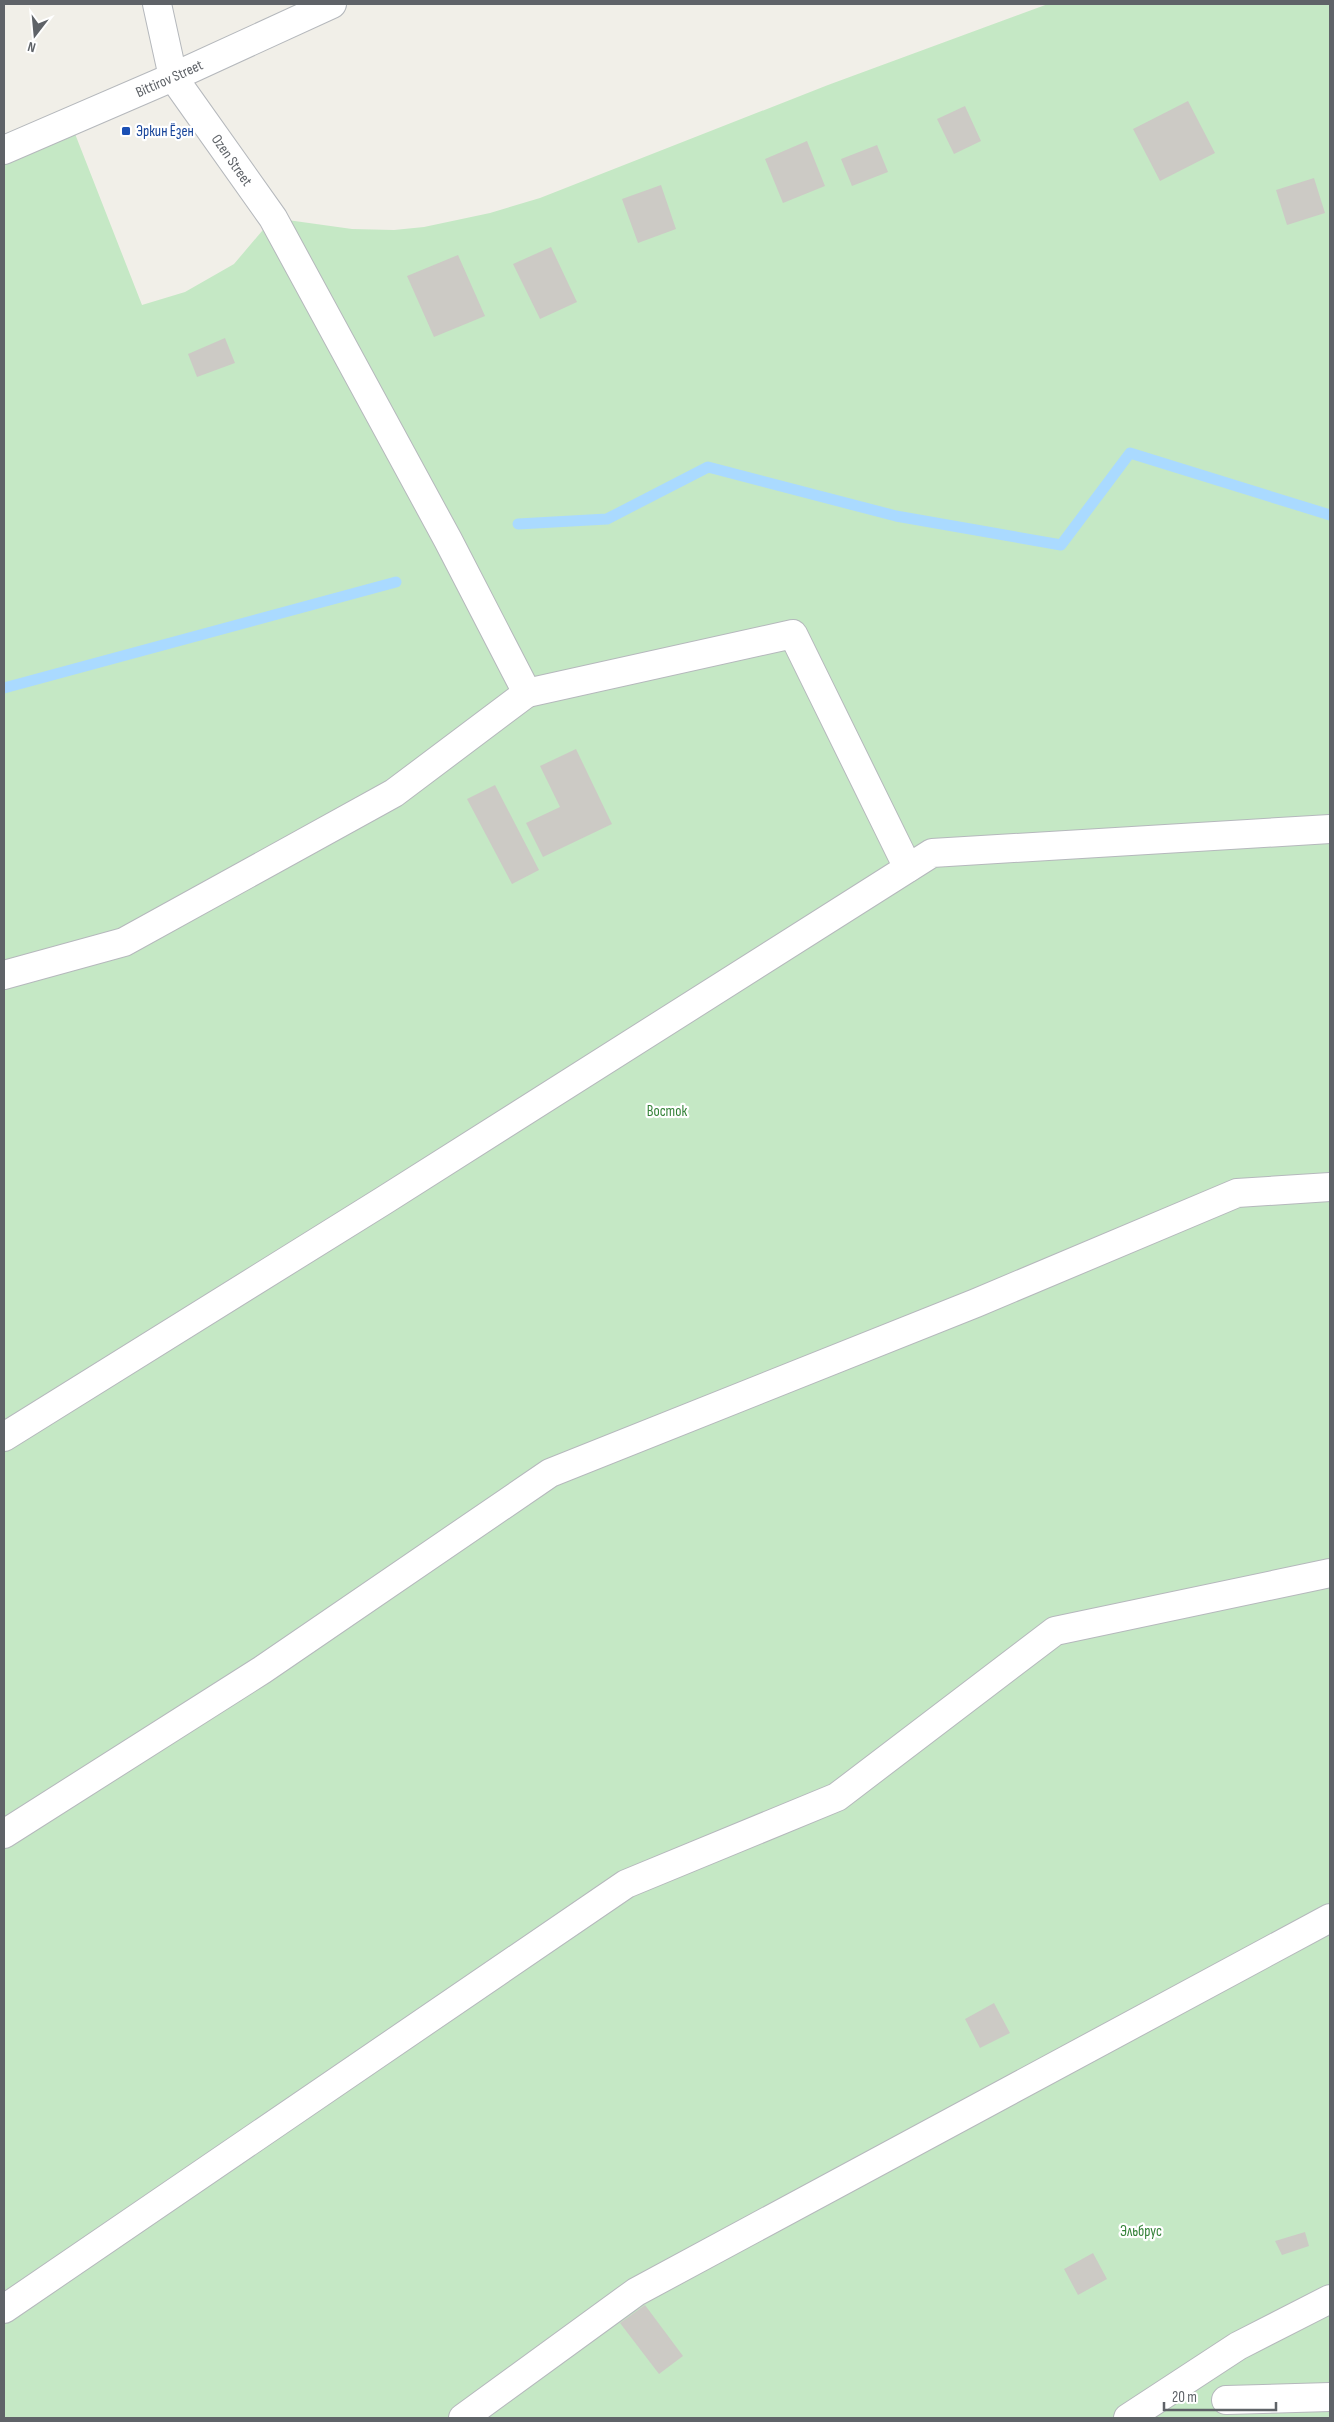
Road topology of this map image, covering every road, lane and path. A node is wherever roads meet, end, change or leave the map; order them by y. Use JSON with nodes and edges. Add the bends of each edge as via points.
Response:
{"nodes":[{"id":1,"x":157,"y":4,"type":"edge"},
{"id":2,"x":332,"y":4,"type":"edge"},
{"id":3,"x":173,"y":77,"type":"junction"},
{"id":4,"x":4,"y":150,"type":"edge"},
{"id":5,"x":527,"y":693,"type":"junction"},
{"id":6,"x":1330,"y":830,"type":"edge"},
{"id":7,"x":908,"y":868,"type":"junction"},
{"id":8,"x":4,"y":976,"type":"edge"},
{"id":9,"x":1330,"y":1187,"type":"edge"},
{"id":10,"x":4,"y":1437,"type":"edge"},
{"id":11,"x":1330,"y":1573,"type":"edge"},
{"id":12,"x":4,"y":1834,"type":"edge"},
{"id":13,"x":1330,"y":1918,"type":"edge"},
{"id":14,"x":1330,"y":2299,"type":"edge"},
{"id":15,"x":4,"y":2309,"type":"edge"},
{"id":16,"x":1330,"y":2397,"type":"edge"},
{"id":17,"x":1226,"y":2400,"type":"dead end"},
{"id":18,"x":462,"y":2418,"type":"edge"},
{"id":19,"x":1128,"y":2418,"type":"edge"}],
"edges":[{"from":1,"to":3,"type":"street"},
{"from":2,"to":3,"type":"street","name":"Bittirov Street"},
{"from":3,"to":4,"type":"street","name":"Bittirov Street"},
{"from":3,"to":5,"type":"street","name":"Ozen Street","via":[[273,218]]},
{"from":5,"to":7,"type":"street","via":[[793,634]]},
{"from":5,"to":8,"type":"street","via":[[394,792],[124,942]]},
{"from":6,"to":7,"type":"street","via":[[932,853]]},
{"from":7,"to":10,"type":"street","via":[[383,1202]]},
{"from":9,"to":12,"type":"street","via":[[1237,1193],[976,1303],[550,1473],[262,1670]]},
{"from":11,"to":15,"type":"street","via":[[1055,1631],[837,1797],[626,1884]]},
{"from":13,"to":18,"type":"street","via":[[636,2292]]},
{"from":14,"to":19,"type":"street","via":[[1238,2346]]},
{"from":16,"to":17,"type":"street"}]}
